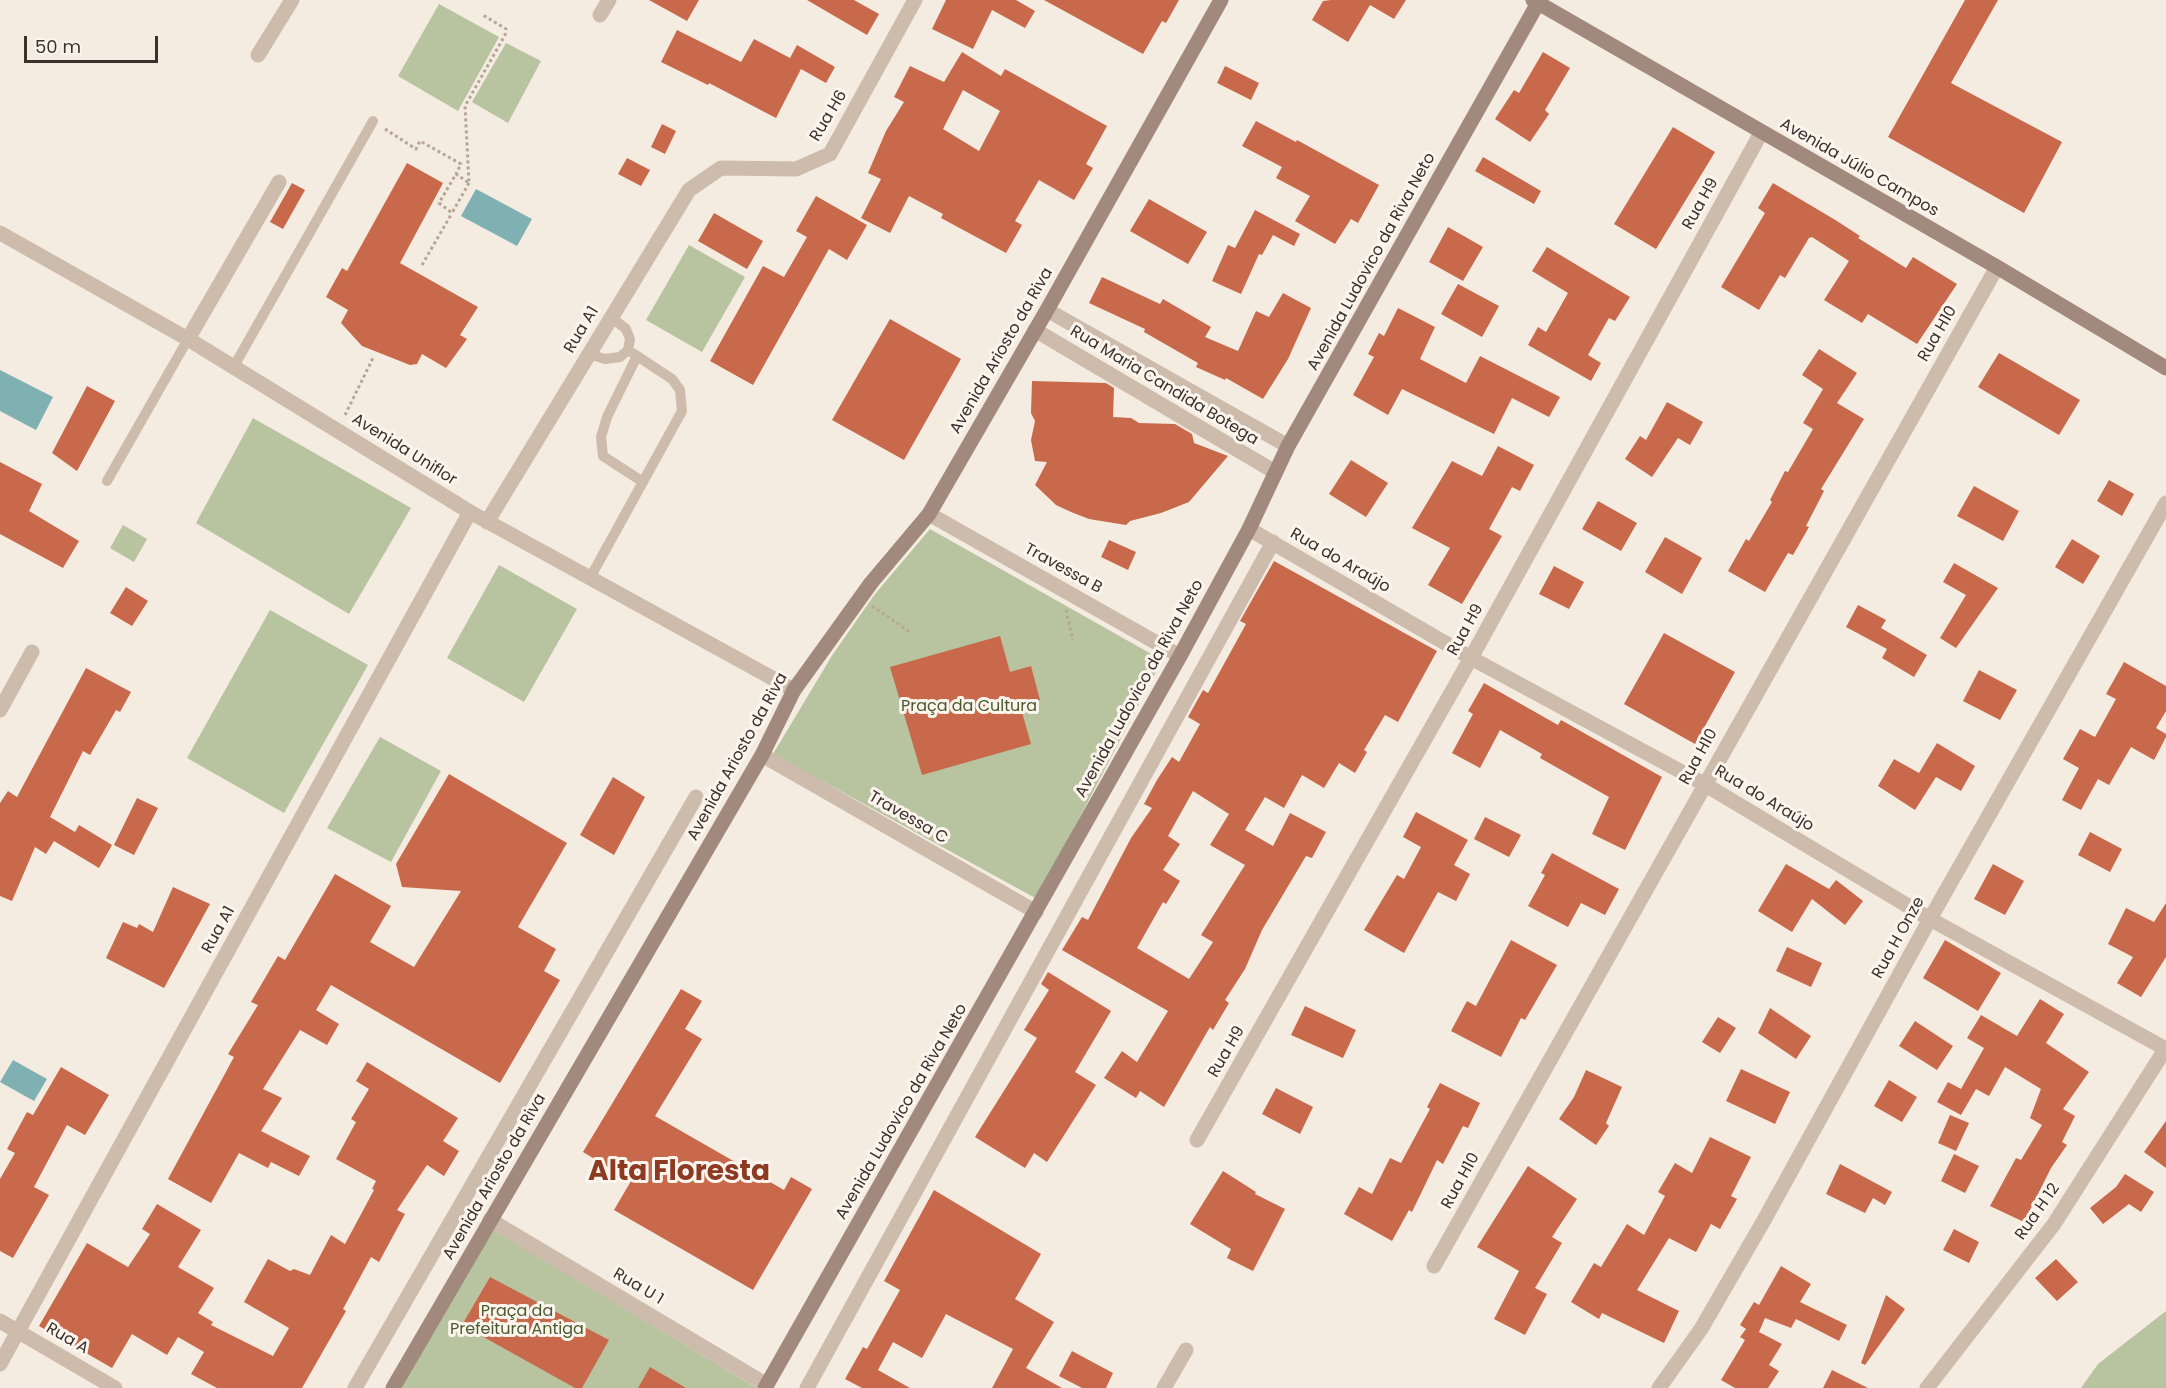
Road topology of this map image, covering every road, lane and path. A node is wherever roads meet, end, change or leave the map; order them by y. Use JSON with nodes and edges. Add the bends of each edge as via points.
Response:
{"nodes":[{"id":1,"x":292,"y":0,"type":"edge"},
{"id":2,"x":609,"y":0,"type":"edge"},
{"id":3,"x":915,"y":0,"type":"edge"},
{"id":4,"x":1221,"y":0,"type":"edge"},
{"id":5,"x":1535,"y":1,"type":"edge"},
{"id":6,"x":483,"y":15,"type":"dead end"},
{"id":7,"x":600,"y":15,"type":"dead end"},
{"id":8,"x":258,"y":55,"type":"dead end"},
{"id":9,"x":373,"y":120,"type":"joint"},
{"id":10,"x":1761,"y":133,"type":"junction"},
{"id":11,"x":721,"y":168,"type":"joint"},
{"id":12,"x":456,"y":174,"type":"junction"},
{"id":13,"x":279,"y":182,"type":"dead end"},
{"id":14,"x":469,"y":183,"type":"junction"},
{"id":15,"x":452,"y":213,"type":"junction"},
{"id":16,"x":0,"y":233,"type":"edge"},
{"id":17,"x":422,"y":265,"type":"dead end"},
{"id":18,"x":1997,"y":267,"type":"junction"},
{"id":19,"x":1047,"y":310,"type":"junction"},
{"id":20,"x":611,"y":317,"type":"junction"},
{"id":21,"x":1035,"y":330,"type":"junction"},
{"id":22,"x":188,"y":339,"type":"junction"},
{"id":23,"x":633,"y":353,"type":"junction"},
{"id":24,"x":589,"y":354,"type":"junction"},
{"id":25,"x":373,"y":358,"type":"dead end"},
{"id":26,"x":233,"y":368,"type":"junction"},
{"id":27,"x":2166,"y":368,"type":"edge"},
{"id":28,"x":1155,"y":371,"type":"junction"},
{"id":29,"x":1141,"y":393,"type":"junction"},
{"id":30,"x":338,"y":430,"type":"junction"},
{"id":31,"x":1288,"y":446,"type":"junction"},
{"id":32,"x":1275,"y":472,"type":"junction"},
{"id":33,"x":107,"y":481,"type":"dead end"},
{"id":34,"x":643,"y":482,"type":"junction"},
{"id":35,"x":2166,"y":503,"type":"edge"},
{"id":36,"x":470,"y":512,"type":"junction"},
{"id":37,"x":928,"y":514,"type":"junction"},
{"id":38,"x":487,"y":522,"type":"junction"},
{"id":39,"x":1249,"y":529,"type":"junction"},
{"id":40,"x":1273,"y":542,"type":"junction"},
{"id":41,"x":590,"y":578,"type":"junction"},
{"id":42,"x":1075,"y":596,"type":"junction"},
{"id":43,"x":861,"y":598,"type":"junction"},
{"id":44,"x":910,"y":632,"type":"dead end"},
{"id":45,"x":1072,"y":640,"type":"dead end"},
{"id":46,"x":32,"y":652,"type":"dead end"},
{"id":47,"x":1180,"y":656,"type":"junction"},
{"id":48,"x":1471,"y":658,"type":"junction"},
{"id":49,"x":794,"y":690,"type":"junction"},
{"id":50,"x":0,"y":710,"type":"edge"},
{"id":51,"x":762,"y":755,"type":"junction"},
{"id":52,"x":1704,"y":784,"type":"junction"},
{"id":53,"x":696,"y":797,"type":"dead end"},
{"id":54,"x":1036,"y":912,"type":"junction"},
{"id":55,"x":1929,"y":919,"type":"junction"},
{"id":56,"x":2166,"y":1048,"type":"edge"},
{"id":57,"x":1197,"y":1140,"type":"dead end"},
{"id":58,"x":490,"y":1220,"type":"junction"},
{"id":59,"x":1434,"y":1266,"type":"dead end"},
{"id":60,"x":0,"y":1320,"type":"edge"},
{"id":61,"x":19,"y":1332,"type":"junction"},
{"id":62,"x":1186,"y":1350,"type":"dead end"},
{"id":63,"x":0,"y":1365,"type":"edge"},
{"id":64,"x":766,"y":1386,"type":"edge"},
{"id":65,"x":115,"y":1388,"type":"edge"},
{"id":66,"x":355,"y":1388,"type":"edge"},
{"id":67,"x":393,"y":1388,"type":"edge"},
{"id":68,"x":807,"y":1388,"type":"edge"},
{"id":69,"x":1164,"y":1388,"type":"edge"},
{"id":70,"x":1659,"y":1388,"type":"edge"},
{"id":71,"x":1927,"y":1388,"type":"edge"}],
"edges":[{"from":1,"to":8,"type":"street"},
{"from":2,"to":7,"type":"street"},
{"from":3,"to":11,"type":"street","name":"Rua H6","via":[[830,154],[796,169]]},
{"from":4,"to":19,"type":"street","name":"Avenida Ariosto da Riva"},
{"from":5,"to":10,"type":"street","name":"Avenida Júlio Campos"},
{"from":5,"to":31,"type":"street","name":"Avenida Ludovico da Riva Neto"},
{"from":6,"to":14,"type":"path","via":[[506,29],[465,106]]},
{"from":9,"to":12,"type":"path","via":[[416,149],[420,141],[461,164]]},
{"from":9,"to":26,"type":"lane"},
{"from":10,"to":18,"type":"street","name":"Avenida Júlio Campos"},
{"from":10,"to":48,"type":"street","name":"Rua H9"},
{"from":11,"to":20,"type":"street","name":"Rua A1","via":[[688,190]]},
{"from":12,"to":14,"type":"path"},
{"from":12,"to":15,"type":"path","via":[[439,203]]},
{"from":13,"to":22,"type":"street"},
{"from":14,"to":15,"type":"path"},
{"from":15,"to":17,"type":"path"},
{"from":16,"to":22,"type":"street","name":"Avenida Uniflor"},
{"from":18,"to":27,"type":"street","name":"Avenida Júlio Campos"},
{"from":18,"to":52,"type":"street","name":"Rua H10"},
{"from":19,"to":21,"type":"street","name":"Avenida Ariosto da Riva"},
{"from":19,"to":28,"type":"street","name":"Rua Maria Candida Botega"},
{"from":20,"to":23,"type":"lane","via":[[626,329]]},
{"from":20,"to":24,"type":"street","name":"Rua A1"},
{"from":21,"to":29,"type":"street","name":"Rua Maria Candida Botega"},
{"from":21,"to":37,"type":"street","name":"Avenida Ariosto da Riva"},
{"from":22,"to":26,"type":"street","name":"Avenida Uniflor"},
{"from":22,"to":33,"type":"lane"},
{"from":23,"to":24,"type":"lane","via":[[605,359]]},
{"from":23,"to":34,"type":"lane","via":[[601,438],[603,456]]},
{"from":23,"to":34,"type":"lane","via":[[672,379],[683,400],[682,411]]},
{"from":24,"to":38,"type":"street","name":"Rua A1"},
{"from":25,"to":30,"type":"path"},
{"from":26,"to":30,"type":"street","name":"Avenida Uniflor"},
{"from":28,"to":29,"type":"street"},
{"from":28,"to":31,"type":"street","name":"Rua Maria Candida Botega"},
{"from":29,"to":32,"type":"street","name":"Rua Maria Candida Botega"},
{"from":30,"to":36,"type":"street","name":"Avenida Uniflor"},
{"from":31,"to":32,"type":"street","name":"Avenida Ludovico da Riva Neto"},
{"from":32,"to":39,"type":"street","name":"Avenida Ludovico da Riva Neto"},
{"from":34,"to":41,"type":"lane"},
{"from":35,"to":55,"type":"street","name":"Rua H Onze"},
{"from":36,"to":38,"type":"street","name":"Avenida Uniflor"},
{"from":36,"to":61,"type":"street","name":"Rua A1"},
{"from":37,"to":42,"type":"street","name":"Travessa B"},
{"from":37,"to":43,"type":"street","name":"Avenida Ariosto da Riva"},
{"from":38,"to":41,"type":"street","name":"Avenida Uniflor"},
{"from":39,"to":40,"type":"street","name":"Rua do Araújo"},
{"from":39,"to":47,"type":"street","name":"Avenida Ludovico da Riva Neto"},
{"from":40,"to":48,"type":"street","name":"Rua do Araújo"},
{"from":40,"to":68,"type":"street"},
{"from":41,"to":49,"type":"street","name":"Avenida Uniflor"},
{"from":42,"to":45,"type":"path","via":[[1065,609]]},
{"from":42,"to":47,"type":"street","name":"Travessa B"},
{"from":43,"to":44,"type":"path"},
{"from":43,"to":49,"type":"street","name":"Avenida Ariosto da Riva"},
{"from":46,"to":50,"type":"street"},
{"from":47,"to":54,"type":"street","name":"Avenida Ludovico da Riva Neto"},
{"from":48,"to":52,"type":"street","name":"Rua do Araújo"},
{"from":48,"to":57,"type":"street","name":"Rua H9"},
{"from":49,"to":51,"type":"street","name":"Avenida Ariosto da Riva"},
{"from":51,"to":54,"type":"street","name":"Travessa C"},
{"from":51,"to":58,"type":"street","name":"Avenida Ariosto da Riva"},
{"from":52,"to":55,"type":"street","name":"Rua do Araújo"},
{"from":52,"to":59,"type":"street","name":"Rua H10"},
{"from":53,"to":66,"type":"street"},
{"from":54,"to":64,"type":"street","name":"Avenida Ludovico da Riva Neto"},
{"from":55,"to":56,"type":"street","name":"Rua do Araújo"},
{"from":55,"to":70,"type":"street","name":"Rua H Onze","via":[[1701,1329]]},
{"from":56,"to":71,"type":"street","name":"Rua H 12","via":[[2054,1224]]},
{"from":58,"to":64,"type":"street","name":"Rua U 1"},
{"from":58,"to":67,"type":"street","name":"Avenida Ariosto da Riva"},
{"from":60,"to":61,"type":"street","name":"Rua A"},
{"from":61,"to":63,"type":"street","name":"Rua A1"},
{"from":61,"to":65,"type":"street","name":"Rua A"},
{"from":62,"to":69,"type":"street"}]}
